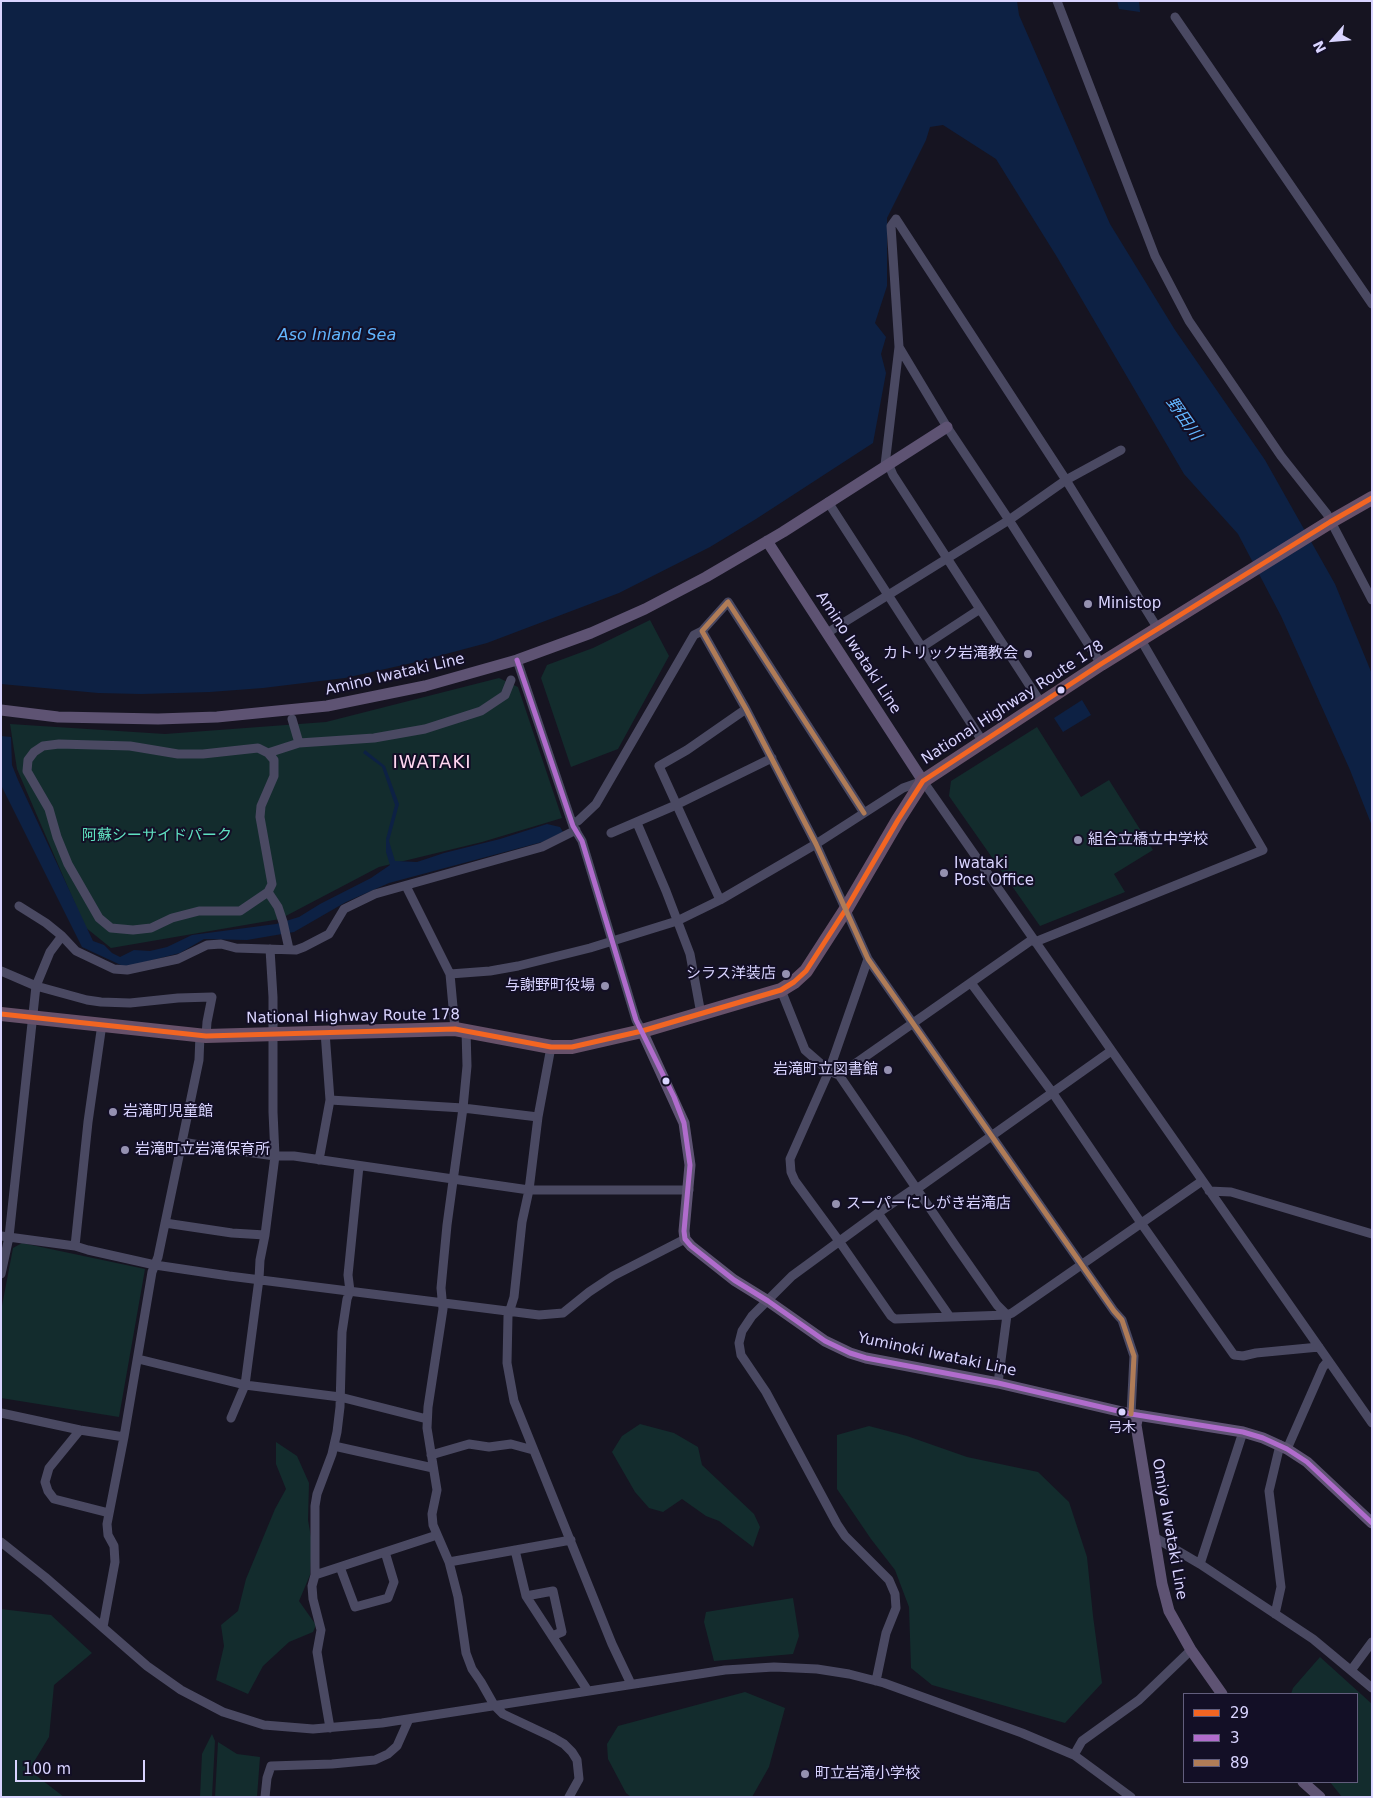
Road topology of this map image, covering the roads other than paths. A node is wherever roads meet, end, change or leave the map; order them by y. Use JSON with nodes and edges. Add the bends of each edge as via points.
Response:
{"nodes":[{"id":1,"x":1057,"y":1,"type":"edge"},
{"id":2,"x":1175,"y":17,"type":"dead end"},
{"id":3,"x":1371,"y":301,"type":"edge"},
{"id":4,"x":899,"y":347,"type":"junction"},
{"id":5,"x":947,"y":427,"type":"junction"},
{"id":6,"x":1121,"y":450,"type":"dead end"},
{"id":7,"x":887,"y":464,"type":"junction"},
{"id":8,"x":1066,"y":480,"type":"junction"},
{"id":9,"x":1372,"y":498,"type":"edge"},
{"id":10,"x":828,"y":502,"type":"junction"},
{"id":11,"x":1009,"y":520,"type":"junction"},
{"id":12,"x":1330,"y":522,"type":"junction"},
{"id":13,"x":767,"y":541,"type":"junction"},
{"id":14,"x":947,"y":558,"type":"junction"},
{"id":15,"x":888,"y":595,"type":"junction"},
{"id":16,"x":1372,"y":600,"type":"edge"},
{"id":17,"x":980,"y":609,"type":"junction"},
{"id":18,"x":1158,"y":629,"type":"junction"},
{"id":19,"x":702,"y":631,"type":"junction"},
{"id":20,"x":828,"y":633,"type":"junction"},
{"id":21,"x":1141,"y":640,"type":"junction"},
{"id":22,"x":922,"y":647,"type":"junction"},
{"id":23,"x":517,"y":660,"type":"junction"},
{"id":24,"x":1101,"y":664,"type":"junction"},
{"id":25,"x":511,"y":680,"type":"dead end"},
{"id":26,"x":1041,"y":703,"type":"junction"},
{"id":27,"x":746,"y":708,"type":"junction"},
{"id":28,"x":1,"y":710,"type":"edge"},
{"id":29,"x":292,"y":719,"type":"dead end"},
{"id":30,"x":983,"y":742,"type":"junction"},
{"id":31,"x":299,"y":743,"type":"junction"},
{"id":32,"x":268,"y":753,"type":"junction"},
{"id":33,"x":772,"y":758,"type":"junction"},
{"id":34,"x":923,"y":781,"type":"junction"},
{"id":35,"x":676,"y":805,"type":"junction"},
{"id":36,"x":864,"y":813,"type":"junction"},
{"id":37,"x":637,"y":823,"type":"junction"},
{"id":38,"x":574,"y":826,"type":"junction"},
{"id":39,"x":611,"y":833,"type":"dead end"},
{"id":40,"x":816,"y":844,"type":"junction"},
{"id":41,"x":406,"y":886,"type":"junction"},
{"id":42,"x":268,"y":892,"type":"junction"},
{"id":43,"x":720,"y":900,"type":"junction"},
{"id":44,"x":19,"y":906,"type":"dead end"},
{"id":45,"x":846,"y":909,"type":"junction"},
{"id":46,"x":677,"y":921,"type":"junction"},
{"id":47,"x":62,"y":936,"type":"junction"},
{"id":48,"x":1034,"y":941,"type":"junction"},
{"id":49,"x":612,"y":942,"type":"junction"},
{"id":50,"x":270,"y":949,"type":"junction"},
{"id":51,"x":289,"y":949,"type":"junction"},
{"id":52,"x":868,"y":959,"type":"junction"},
{"id":53,"x":1,"y":971,"type":"edge"},
{"id":54,"x":450,"y":974,"type":"junction"},
{"id":55,"x":971,"y":983,"type":"junction"},
{"id":56,"x":36,"y":986,"type":"junction"},
{"id":57,"x":781,"y":990,"type":"junction"},
{"id":58,"x":1,"y":1014,"type":"edge"},
{"id":59,"x":701,"y":1014,"type":"junction"},
{"id":60,"x":33,"y":1017,"type":"junction"},
{"id":61,"x":912,"y":1023,"type":"junction"},
{"id":62,"x":102,"y":1024,"type":"junction"},
{"id":63,"x":460,"y":1029,"type":"junction"},
{"id":64,"x":642,"y":1031,"type":"junction"},
{"id":65,"x":325,"y":1032,"type":"junction"},
{"id":66,"x":204,"y":1035,"type":"junction"},
{"id":67,"x":273,"y":1035,"type":"junction"},
{"id":68,"x":551,"y":1047,"type":"junction"},
{"id":69,"x":1111,"y":1051,"type":"junction"},
{"id":70,"x":829,"y":1071,"type":"junction"},
{"id":71,"x":839,"y":1075,"type":"junction"},
{"id":72,"x":1052,"y":1092,"type":"junction"},
{"id":73,"x":330,"y":1100,"type":"junction"},
{"id":74,"x":464,"y":1108,"type":"junction"},
{"id":75,"x":538,"y":1116,"type":"junction"},
{"id":76,"x":991,"y":1136,"type":"junction"},
{"id":77,"x":182,"y":1142,"type":"junction"},
{"id":78,"x":275,"y":1156,"type":"junction"},
{"id":79,"x":319,"y":1160,"type":"junction"},
{"id":80,"x":358,"y":1166,"type":"junction"},
{"id":81,"x":454,"y":1179,"type":"junction"},
{"id":82,"x":1202,"y":1181,"type":"junction"},
{"id":83,"x":915,"y":1188,"type":"junction"},
{"id":84,"x":529,"y":1190,"type":"junction"},
{"id":85,"x":689,"y":1190,"type":"junction"},
{"id":86,"x":1209,"y":1191,"type":"junction"},
{"id":87,"x":878,"y":1213,"type":"junction"},
{"id":88,"x":1141,"y":1223,"type":"junction"},
{"id":89,"x":165,"y":1224,"type":"junction"},
{"id":90,"x":1372,"y":1234,"type":"edge"},
{"id":91,"x":265,"y":1235,"type":"junction"},
{"id":92,"x":5,"y":1236,"type":"edge"},
{"id":93,"x":685,"y":1239,"type":"junction"},
{"id":94,"x":839,"y":1241,"type":"junction"},
{"id":95,"x":75,"y":1246,"type":"junction"},
{"id":96,"x":155,"y":1264,"type":"junction"},
{"id":97,"x":1081,"y":1264,"type":"junction"},
{"id":98,"x":1,"y":1274,"type":"edge"},
{"id":99,"x":259,"y":1279,"type":"junction"},
{"id":100,"x":350,"y":1291,"type":"junction"},
{"id":101,"x":768,"y":1301,"type":"junction"},
{"id":102,"x":442,"y":1304,"type":"junction"},
{"id":103,"x":511,"y":1312,"type":"junction"},
{"id":104,"x":1007,"y":1315,"type":"junction"},
{"id":105,"x":950,"y":1317,"type":"junction"},
{"id":106,"x":1319,"y":1347,"type":"junction"},
{"id":107,"x":138,"y":1359,"type":"junction"},
{"id":108,"x":1328,"y":1360,"type":"junction"},
{"id":109,"x":998,"y":1383,"type":"junction"},
{"id":110,"x":245,"y":1385,"type":"junction"},
{"id":111,"x":340,"y":1397,"type":"junction"},
{"id":112,"x":1,"y":1414,"type":"edge"},
{"id":113,"x":1134,"y":1415,"type":"junction"},
{"id":114,"x":231,"y":1418,"type":"dead end"},
{"id":115,"x":427,"y":1419,"type":"junction"},
{"id":116,"x":1372,"y":1423,"type":"edge"},
{"id":117,"x":80,"y":1430,"type":"junction"},
{"id":118,"x":1243,"y":1432,"type":"junction"},
{"id":119,"x":124,"y":1437,"type":"junction"},
{"id":120,"x":334,"y":1446,"type":"junction"},
{"id":121,"x":1283,"y":1447,"type":"junction"},
{"id":122,"x":533,"y":1450,"type":"junction"},
{"id":123,"x":431,"y":1455,"type":"junction"},
{"id":124,"x":433,"y":1468,"type":"junction"},
{"id":125,"x":109,"y":1512,"type":"junction"},
{"id":126,"x":1372,"y":1523,"type":"edge"},
{"id":127,"x":437,"y":1536,"type":"junction"},
{"id":128,"x":1154,"y":1537,"type":"junction"},
{"id":129,"x":571,"y":1540,"type":"junction"},
{"id":130,"x":1,"y":1542,"type":"edge"},
{"id":131,"x":515,"y":1550,"type":"junction"},
{"id":132,"x":385,"y":1552,"type":"junction"},
{"id":133,"x":449,"y":1562,"type":"junction"},
{"id":134,"x":1200,"y":1564,"type":"junction"},
{"id":135,"x":340,"y":1567,"type":"junction"},
{"id":136,"x":315,"y":1575,"type":"junction"},
{"id":137,"x":526,"y":1596,"type":"junction"},
{"id":138,"x":1275,"y":1614,"type":"junction"},
{"id":139,"x":103,"y":1627,"type":"junction"},
{"id":140,"x":552,"y":1636,"type":"junction"},
{"id":141,"x":1372,"y":1642,"type":"edge"},
{"id":142,"x":1191,"y":1650,"type":"junction"},
{"id":143,"x":1352,"y":1669,"type":"junction"},
{"id":144,"x":876,"y":1681,"type":"junction"},
{"id":145,"x":631,"y":1684,"type":"junction"},
{"id":146,"x":1372,"y":1688,"type":"edge"},
{"id":147,"x":588,"y":1691,"type":"junction"},
{"id":148,"x":1221,"y":1693,"type":"edge"},
{"id":149,"x":494,"y":1705,"type":"junction"},
{"id":150,"x":409,"y":1719,"type":"junction"},
{"id":151,"x":330,"y":1728,"type":"junction"},
{"id":152,"x":1074,"y":1755,"type":"junction"},
{"id":153,"x":1304,"y":1783,"type":"edge"},
{"id":154,"x":265,"y":1797,"type":"edge"},
{"id":155,"x":569,"y":1797,"type":"edge"},
{"id":156,"x":1131,"y":1797,"type":"edge"},
{"id":157,"x":1320,"y":1797,"type":"edge"}],
"edges":[{"from":1,"to":12,"type":"street","via":[[1155,256],[1189,321]]},
{"from":2,"to":3,"type":"street"},
{"from":4,"to":5,"type":"street"},
{"from":4,"to":7,"type":"street"},
{"from":4,"to":8,"type":"street","via":[[891,226],[896,219]]},
{"from":5,"to":7,"type":"main road","name":"Amino Iwataki Line"},
{"from":5,"to":11,"type":"street"},
{"from":6,"to":8,"type":"street"},
{"from":7,"to":10,"type":"main road","name":"Amino Iwataki Line"},
{"from":7,"to":14,"type":"street"},
{"from":8,"to":11,"type":"street"},
{"from":8,"to":18,"type":"street"},
{"from":9,"to":12,"type":"highway","name":"National Highway Route 178"},
{"from":10,"to":13,"type":"main road","name":"Amino Iwataki Line"},
{"from":10,"to":15,"type":"street"},
{"from":11,"to":14,"type":"street"},
{"from":11,"to":24,"type":"street"},
{"from":12,"to":16,"type":"street"},
{"from":12,"to":18,"type":"highway","name":"National Highway Route 178"},
{"from":13,"to":20,"type":"main road","name":"Amino Iwataki Line"},
{"from":13,"to":23,"type":"main road","name":"Amino Iwataki Line","via":[[645,609]]},
{"from":14,"to":15,"type":"street"},
{"from":14,"to":17,"type":"street"},
{"from":15,"to":20,"type":"street"},
{"from":15,"to":22,"type":"street"},
{"from":17,"to":22,"type":"street"},
{"from":17,"to":26,"type":"street"},
{"from":18,"to":21,"type":"highway","name":"National Highway Route 178"},
{"from":19,"to":27,"type":"street"},
{"from":19,"to":36,"type":"street","via":[[728,602]]},
{"from":19,"to":38,"type":"street","via":[[694,635],[596,804]]},
{"from":20,"to":34,"type":"main road","name":"Amino Iwataki Line"},
{"from":21,"to":24,"type":"highway","name":"National Highway Route 178"},
{"from":21,"to":48,"type":"street","via":[[1263,850]]},
{"from":22,"to":30,"type":"street"},
{"from":23,"to":28,"type":"main road","name":"Amino Iwataki Line","via":[[425,686],[327,706],[217,717],[149,719],[58,716]]},
{"from":23,"to":38,"type":"street"},
{"from":24,"to":26,"type":"highway","name":"National Highway Route 178"},
{"from":25,"to":31,"type":"street","via":[[505,695],[481,711],[425,729],[374,738]]},
{"from":26,"to":30,"type":"highway","name":"National Highway Route 178"},
{"from":27,"to":33,"type":"street"},
{"from":27,"to":35,"type":"street","via":[[687,750],[658,766]]},
{"from":29,"to":31,"type":"street"},
{"from":30,"to":34,"type":"highway","name":"National Highway Route 178"},
{"from":31,"to":32,"type":"street"},
{"from":32,"to":42,"type":"street","via":[[274,760],[274,776],[261,806],[260,817],[272,884]]},
{"from":32,"to":42,"type":"street","via":[[258,748],[178,754],[130,746],[59,744],[43,746],[34,752],[28,760],[27,770],[49,809],[68,864],[99,918],[111,928],[151,928],[199,911],[240,911]]},
{"from":33,"to":35,"type":"street"},
{"from":33,"to":40,"type":"street"},
{"from":34,"to":36,"type":"street","via":[[903,788]]},
{"from":34,"to":45,"type":"highway","name":"National Highway Route 178"},
{"from":34,"to":48,"type":"street"},
{"from":35,"to":37,"type":"street"},
{"from":35,"to":43,"type":"street"},
{"from":36,"to":40,"type":"street"},
{"from":37,"to":39,"type":"street"},
{"from":37,"to":46,"type":"street"},
{"from":38,"to":41,"type":"street","via":[[542,847]]},
{"from":38,"to":49,"type":"street","via":[[582,841]]},
{"from":40,"to":43,"type":"street"},
{"from":40,"to":45,"type":"street"},
{"from":41,"to":51,"type":"street","via":[[375,894],[344,909],[329,934],[304,947]]},
{"from":41,"to":54,"type":"street"},
{"from":42,"to":51,"type":"street","via":[[278,907]]},
{"from":43,"to":46,"type":"street"},
{"from":44,"to":47,"type":"street"},
{"from":45,"to":52,"type":"street"},
{"from":45,"to":57,"type":"highway","name":"National Highway Route 178","via":[[806,971]]},
{"from":46,"to":49,"type":"street"},
{"from":46,"to":59,"type":"street","via":[[690,954]]},
{"from":47,"to":50,"type":"street","via":[[76,951],[114,968],[127,970],[178,959],[207,945]]},
{"from":47,"to":56,"type":"street","via":[[50,952]]},
{"from":48,"to":55,"type":"street"},
{"from":48,"to":69,"type":"street"},
{"from":49,"to":54,"type":"street","via":[[518,966]]},
{"from":49,"to":64,"type":"street"},
{"from":50,"to":51,"type":"street"},
{"from":50,"to":67,"type":"street"},
{"from":52,"to":61,"type":"street"},
{"from":52,"to":70,"type":"street"},
{"from":53,"to":56,"type":"street"},
{"from":54,"to":63,"type":"street"},
{"from":55,"to":61,"type":"street"},
{"from":55,"to":72,"type":"street"},
{"from":56,"to":60,"type":"street"},
{"from":56,"to":66,"type":"street","via":[[101,1002],[212,998]]},
{"from":57,"to":59,"type":"highway","name":"National Highway Route 178"},
{"from":57,"to":70,"type":"street","via":[[805,1050]]},
{"from":58,"to":60,"type":"highway","name":"National Highway Route 178"},
{"from":59,"to":64,"type":"highway","name":"National Highway Route 178"},
{"from":60,"to":62,"type":"highway","name":"National Highway Route 178"},
{"from":60,"to":92,"type":"street"},
{"from":61,"to":71,"type":"street"},
{"from":61,"to":76,"type":"street"},
{"from":62,"to":66,"type":"highway","name":"National Highway Route 178"},
{"from":62,"to":95,"type":"street"},
{"from":63,"to":65,"type":"highway","name":"National Highway Route 178"},
{"from":63,"to":68,"type":"highway","name":"National Highway Route 178"},
{"from":63,"to":74,"type":"street","via":[[466,1066]]},
{"from":64,"to":68,"type":"highway","name":"National Highway Route 178","via":[[572,1047]]},
{"from":64,"to":85,"type":"main road","via":[[684,1123],[690,1165]]},
{"from":65,"to":67,"type":"highway","name":"National Highway Route 178"},
{"from":65,"to":73,"type":"street"},
{"from":66,"to":67,"type":"highway","name":"National Highway Route 178"},
{"from":66,"to":77,"type":"street"},
{"from":67,"to":78,"type":"street"},
{"from":68,"to":75,"type":"street"},
{"from":69,"to":72,"type":"street"},
{"from":69,"to":82,"type":"street"},
{"from":70,"to":71,"type":"street"},
{"from":70,"to":94,"type":"street","via":[[790,1160],[795,1181]]},
{"from":71,"to":83,"type":"street"},
{"from":72,"to":76,"type":"street"},
{"from":72,"to":88,"type":"street"},
{"from":73,"to":74,"type":"street"},
{"from":73,"to":79,"type":"street"},
{"from":74,"to":75,"type":"street"},
{"from":74,"to":81,"type":"street"},
{"from":75,"to":84,"type":"street"},
{"from":76,"to":83,"type":"street"},
{"from":76,"to":97,"type":"street"},
{"from":77,"to":78,"type":"street"},
{"from":77,"to":89,"type":"street"},
{"from":78,"to":79,"type":"street"},
{"from":78,"to":91,"type":"street"},
{"from":79,"to":80,"type":"street"},
{"from":80,"to":81,"type":"street"},
{"from":80,"to":100,"type":"street","via":[[348,1275]]},
{"from":81,"to":84,"type":"street"},
{"from":81,"to":102,"type":"street","via":[[447,1225]]},
{"from":82,"to":86,"type":"street"},
{"from":82,"to":88,"type":"street"},
{"from":83,"to":87,"type":"street"},
{"from":83,"to":104,"type":"street"},
{"from":84,"to":85,"type":"street"},
{"from":84,"to":103,"type":"street"},
{"from":85,"to":93,"type":"main road"},
{"from":86,"to":90,"type":"street","via":[[1231,1192]]},
{"from":86,"to":106,"type":"street"},
{"from":87,"to":94,"type":"street"},
{"from":87,"to":105,"type":"street"},
{"from":88,"to":97,"type":"street"},
{"from":88,"to":106,"type":"street","via":[[1234,1355]]},
{"from":89,"to":91,"type":"street"},
{"from":89,"to":96,"type":"street"},
{"from":91,"to":99,"type":"street"},
{"from":92,"to":95,"type":"street"},
{"from":92,"to":98,"type":"street"},
{"from":93,"to":101,"type":"main road","name":"Yuminoki Iwataki Line","via":[[734,1280]]},
{"from":93,"to":103,"type":"street","via":[[613,1276],[563,1313]]},
{"from":94,"to":101,"type":"street","via":[[792,1276]]},
{"from":94,"to":105,"type":"street","via":[[895,1319]]},
{"from":95,"to":96,"type":"street"},
{"from":96,"to":99,"type":"street"},
{"from":96,"to":107,"type":"street"},
{"from":97,"to":104,"type":"street"},
{"from":97,"to":113,"type":"street","via":[[1122,1320],[1134,1356]]},
{"from":99,"to":100,"type":"street"},
{"from":99,"to":110,"type":"street"},
{"from":100,"to":102,"type":"street"},
{"from":100,"to":111,"type":"street","via":[[342,1332]]},
{"from":101,"to":109,"type":"main road","name":"Yuminoki Iwataki Line","via":[[825,1341],[850,1353]]},
{"from":101,"to":144,"type":"street","via":[[742,1331],[741,1355],[766,1392],[836,1524],[889,1580],[896,1594],[896,1608],[886,1633]]},
{"from":102,"to":103,"type":"street"},
{"from":102,"to":115,"type":"street"},
{"from":103,"to":122,"type":"street","via":[[508,1316],[507,1363],[514,1401]]},
{"from":104,"to":105,"type":"street"},
{"from":104,"to":109,"type":"street"},
{"from":106,"to":108,"type":"street"},
{"from":107,"to":110,"type":"street"},
{"from":107,"to":119,"type":"street"},
{"from":108,"to":116,"type":"street"},
{"from":108,"to":121,"type":"street"},
{"from":109,"to":113,"type":"main road","name":"Yuminoki Iwataki Line"},
{"from":110,"to":111,"type":"street"},
{"from":110,"to":114,"type":"street"},
{"from":111,"to":115,"type":"street"},
{"from":111,"to":120,"type":"street"},
{"from":112,"to":117,"type":"street"},
{"from":113,"to":118,"type":"main road","name":"Yuminoki Iwataki Line"},
{"from":113,"to":128,"type":"main road","name":"Omiya Iwataki Line"},
{"from":115,"to":123,"type":"street"},
{"from":117,"to":119,"type":"street"},
{"from":117,"to":125,"type":"street","via":[[48,1468],[45,1482],[48,1491],[54,1499]]},
{"from":118,"to":121,"type":"main road","name":"Yuminoki Iwataki Line"},
{"from":118,"to":134,"type":"street"},
{"from":119,"to":125,"type":"street"},
{"from":120,"to":124,"type":"street"},
{"from":120,"to":136,"type":"street","via":[[315,1506]]},
{"from":121,"to":126,"type":"main road","name":"Yuminoki Iwataki Line","via":[[1307,1462]]},
{"from":121,"to":138,"type":"street","via":[[1269,1491],[1280,1586]]},
{"from":122,"to":123,"type":"street","via":[[511,1444],[489,1447],[468,1444]]},
{"from":122,"to":129,"type":"street"},
{"from":123,"to":124,"type":"street"},
{"from":124,"to":127,"type":"street","via":[[437,1490],[432,1514]]},
{"from":125,"to":139,"type":"street","via":[[108,1535],[114,1546],[115,1562]]},
{"from":127,"to":132,"type":"street"},
{"from":127,"to":133,"type":"street"},
{"from":128,"to":134,"type":"street"},
{"from":128,"to":142,"type":"main road","name":"Omiya Iwataki Line","via":[[1169,1611]]},
{"from":129,"to":131,"type":"street"},
{"from":129,"to":145,"type":"street"},
{"from":130,"to":139,"type":"street"},
{"from":131,"to":133,"type":"street"},
{"from":131,"to":137,"type":"street"},
{"from":132,"to":135,"type":"street"},
{"from":132,"to":135,"type":"street","via":[[394,1582],[388,1598],[355,1607]]},
{"from":133,"to":149,"type":"street","via":[[466,1653]]},
{"from":134,"to":138,"type":"street"},
{"from":135,"to":136,"type":"street"},
{"from":136,"to":151,"type":"street","via":[[313,1599],[321,1630],[317,1652]]},
{"from":137,"to":140,"type":"street"},
{"from":137,"to":140,"type":"street","via":[[553,1591],[562,1632]]},
{"from":138,"to":143,"type":"street"},
{"from":139,"to":151,"type":"street","via":[[147,1666],[181,1690],[223,1712],[264,1725]]},
{"from":140,"to":147,"type":"street"},
{"from":141,"to":143,"type":"street"},
{"from":142,"to":148,"type":"main road","name":"Omiya Iwataki Line"},
{"from":142,"to":152,"type":"street","via":[[1139,1700],[1082,1741]]},
{"from":143,"to":146,"type":"street"},
{"from":144,"to":145,"type":"street","via":[[818,1669],[774,1667],[725,1670]]},
{"from":144,"to":152,"type":"street"},
{"from":145,"to":147,"type":"street"},
{"from":147,"to":149,"type":"street"},
{"from":149,"to":150,"type":"street"},
{"from":149,"to":155,"type":"street","via":[[503,1714],[552,1737],[572,1752],[577,1760],[579,1779]]},
{"from":150,"to":151,"type":"street"},
{"from":150,"to":154,"type":"street","via":[[397,1746],[375,1760],[270,1766]]},
{"from":152,"to":156,"type":"street"},
{"from":153,"to":157,"type":"main road"}]}
